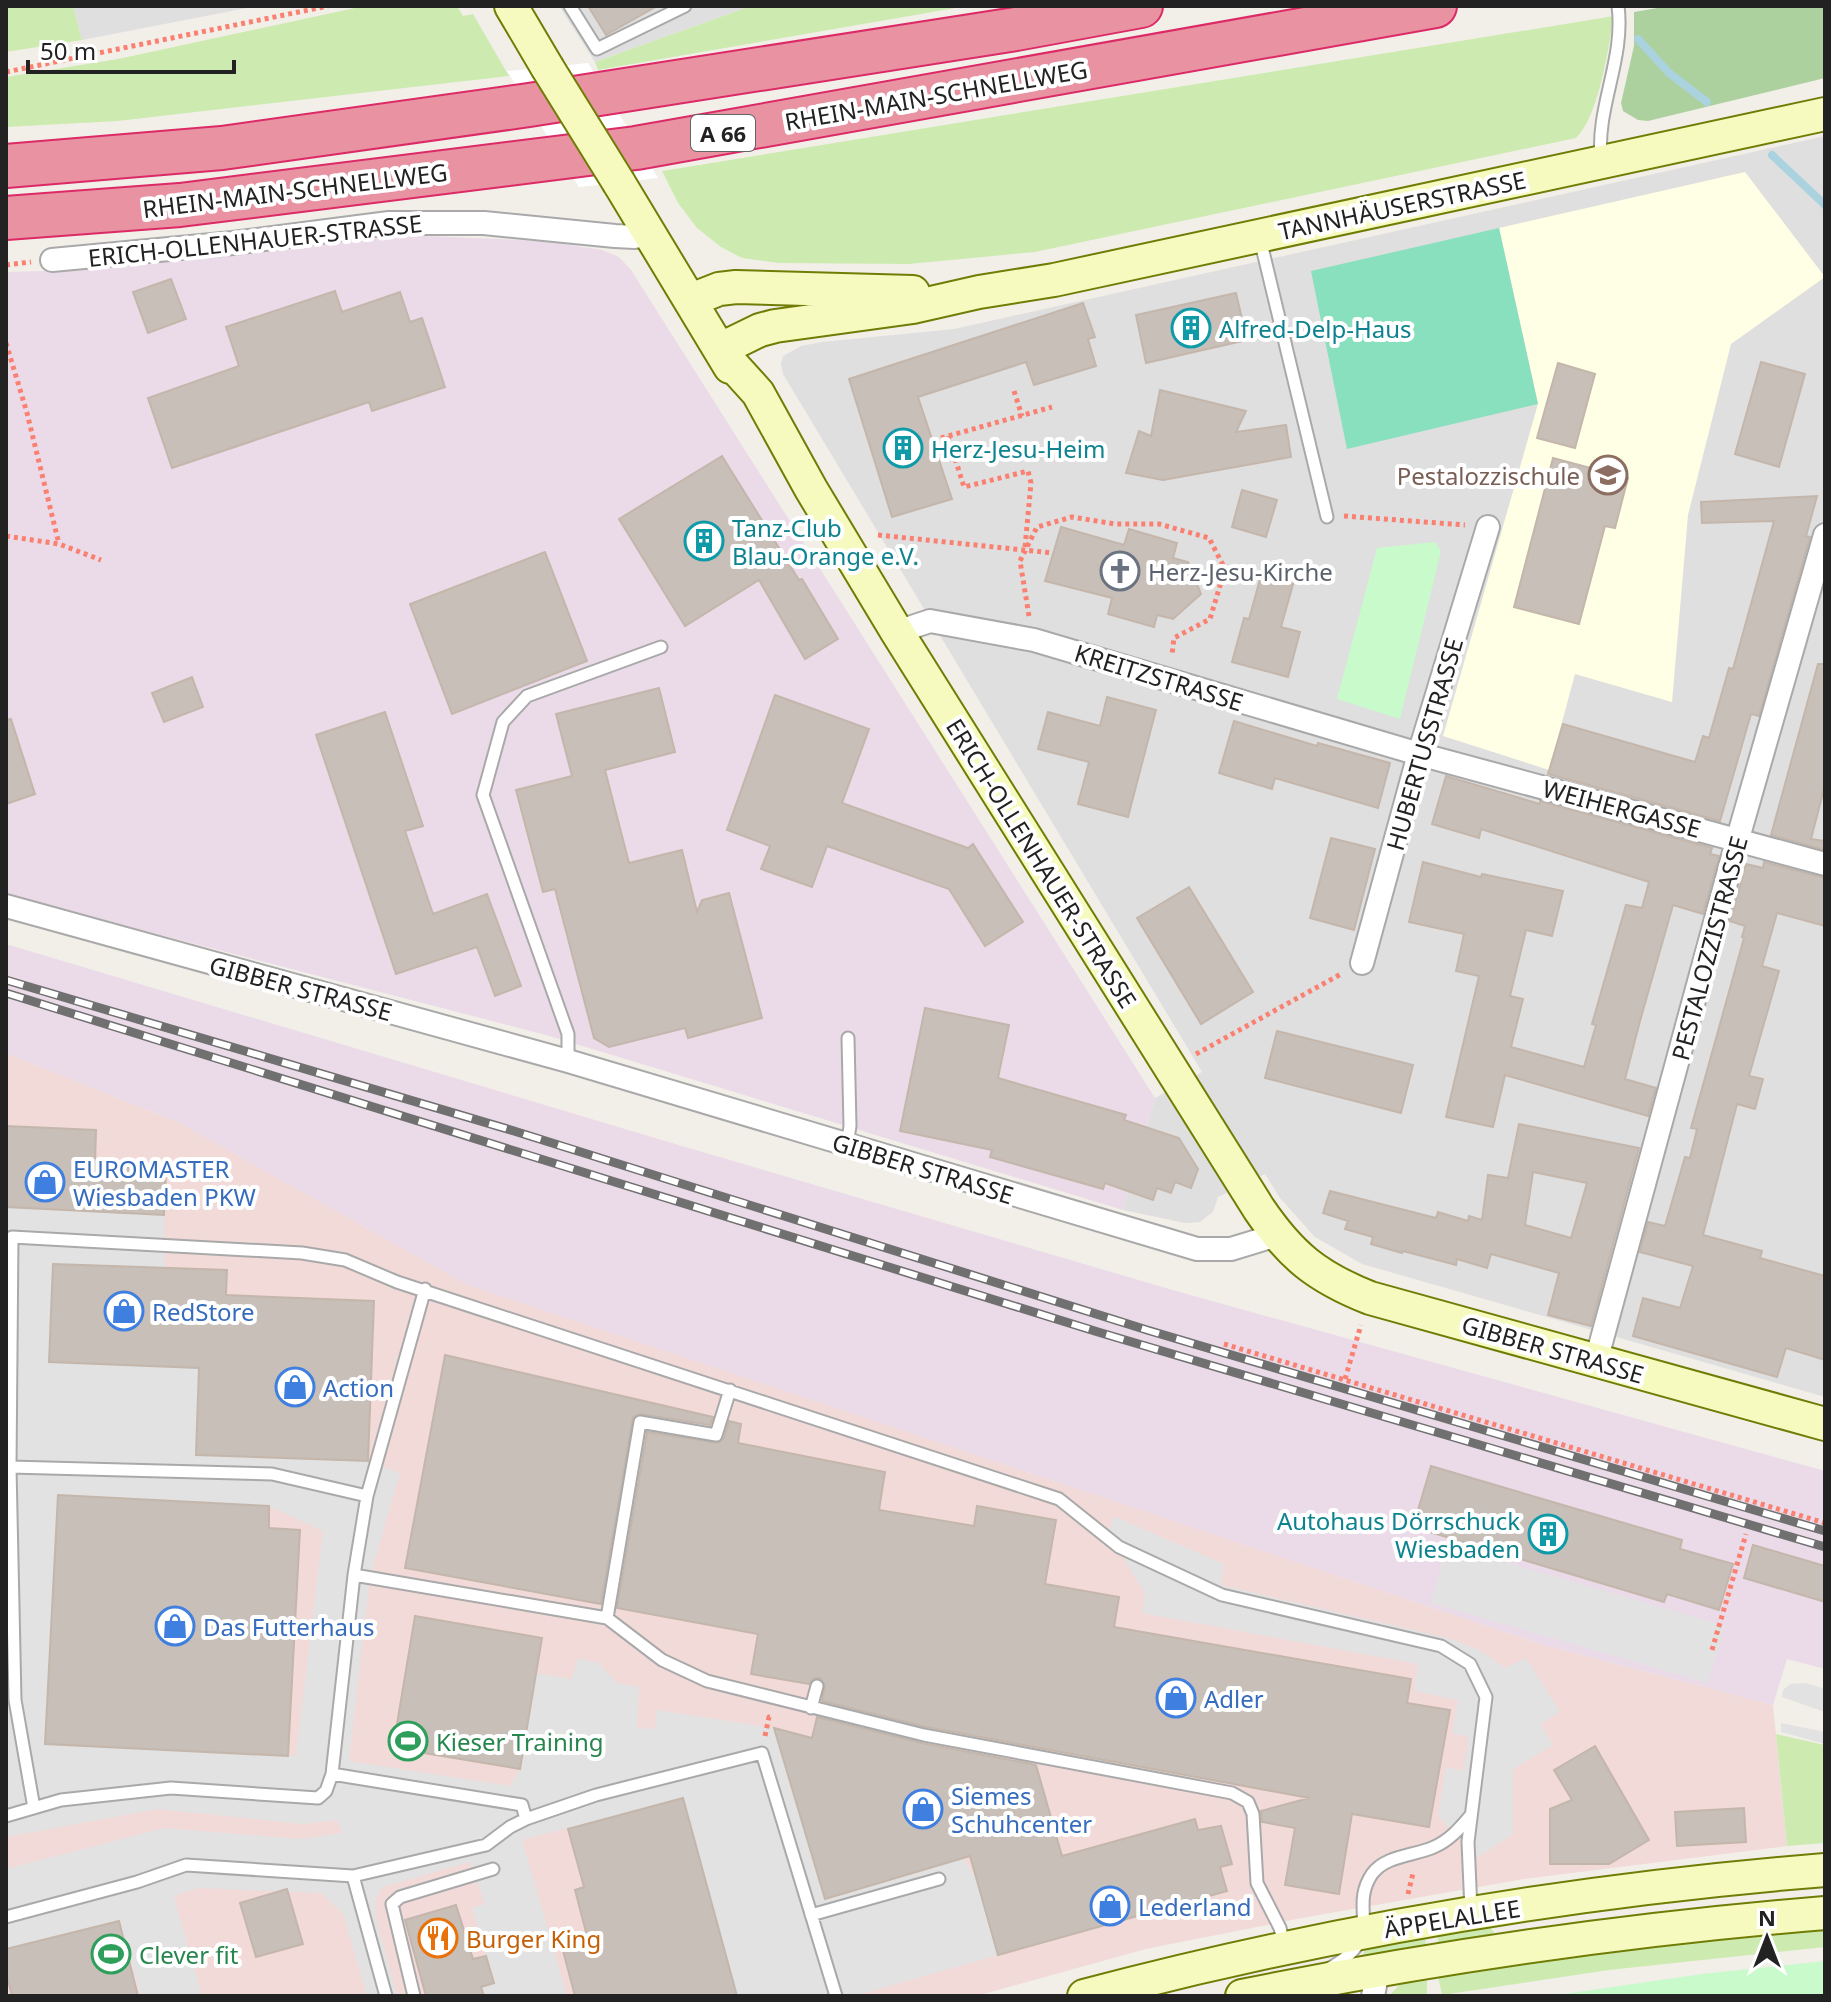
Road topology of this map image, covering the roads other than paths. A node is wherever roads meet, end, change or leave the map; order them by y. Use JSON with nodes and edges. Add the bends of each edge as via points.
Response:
{"nodes":[{"id":1,"x":511,"y":6,"type":"edge"},
{"id":2,"x":570,"y":6,"type":"edge"},
{"id":3,"x":685,"y":6,"type":"edge"},
{"id":4,"x":1141,"y":6,"type":"edge"},
{"id":5,"x":1435,"y":6,"type":"edge"},
{"id":6,"x":1618,"y":6,"type":"edge"},
{"id":7,"x":1825,"y":114,"type":"edge"},
{"id":8,"x":1602,"y":163,"type":"junction"},
{"id":9,"x":6,"y":166,"type":"edge"},
{"id":10,"x":6,"y":218,"type":"edge"},
{"id":11,"x":649,"y":233,"type":"junction"},
{"id":12,"x":1259,"y":235,"type":"junction"},
{"id":13,"x":52,"y":260,"type":"dead end"},
{"id":14,"x":979,"y":292,"type":"junction"},
{"id":15,"x":691,"y":300,"type":"junction"},
{"id":16,"x":725,"y":355,"type":"junction"},
{"id":17,"x":1327,"y":517,"type":"road end"},
{"id":18,"x":1488,"y":527,"type":"road end"},
{"id":19,"x":1825,"y":535,"type":"edge"},
{"id":20,"x":897,"y":632,"type":"junction"},
{"id":21,"x":661,"y":647,"type":"dead end"},
{"id":22,"x":1419,"y":754,"type":"junction"},
{"id":23,"x":1738,"y":838,"type":"junction"},
{"id":24,"x":1825,"y":864,"type":"edge"},
{"id":25,"x":6,"y":906,"type":"edge"},
{"id":26,"x":1362,"y":963,"type":"road end"},
{"id":27,"x":848,"y":1038,"type":"dead end"},
{"id":28,"x":568,"y":1061,"type":"junction"},
{"id":29,"x":847,"y":1145,"type":"junction"},
{"id":30,"x":1277,"y":1235,"type":"junction"},
{"id":31,"x":425,"y":1289,"type":"junction"},
{"id":32,"x":1596,"y":1361,"type":"junction"},
{"id":33,"x":730,"y":1390,"type":"junction"},
{"id":34,"x":8,"y":1420,"type":"edge"},
{"id":35,"x":1825,"y":1424,"type":"edge"},
{"id":36,"x":10,"y":1467,"type":"junction"},
{"id":37,"x":367,"y":1496,"type":"junction"},
{"id":38,"x":8,"y":1501,"type":"edge"},
{"id":39,"x":354,"y":1575,"type":"junction"},
{"id":40,"x":607,"y":1618,"type":"junction"},
{"id":41,"x":817,"y":1686,"type":"dead end"},
{"id":42,"x":811,"y":1708,"type":"junction"},
{"id":43,"x":332,"y":1774,"type":"junction"},
{"id":44,"x":34,"y":1808,"type":"junction"},
{"id":45,"x":1471,"y":1814,"type":"junction"},
{"id":46,"x":6,"y":1816,"type":"edge"},
{"id":47,"x":526,"y":1819,"type":"junction"},
{"id":48,"x":493,"y":1869,"type":"dead end"},
{"id":49,"x":1825,"y":1870,"type":"edge"},
{"id":50,"x":353,"y":1876,"type":"junction"},
{"id":51,"x":939,"y":1879,"type":"dead end"},
{"id":52,"x":1472,"y":1913,"type":"junction"},
{"id":53,"x":1825,"y":1913,"type":"edge"},
{"id":54,"x":811,"y":1915,"type":"junction"},
{"id":55,"x":6,"y":1917,"type":"edge"},
{"id":56,"x":1363,"y":1932,"type":"junction"},
{"id":57,"x":1285,"y":1948,"type":"junction"},
{"id":58,"x":1376,"y":1983,"type":"edge"},
{"id":59,"x":1300,"y":1984,"type":"junction"},
{"id":60,"x":386,"y":1996,"type":"edge"},
{"id":61,"x":414,"y":1996,"type":"edge"},
{"id":62,"x":836,"y":1996,"type":"edge"},
{"id":63,"x":1084,"y":1996,"type":"edge"},
{"id":64,"x":1242,"y":1996,"type":"edge"}],
"edges":[{"from":1,"to":11,"type":"street","name":"ERICH-OLLENHAUER-STRASSE","bridge":true},
{"from":2,"to":3,"type":"lane","via":[[597,49]]},
{"from":4,"to":9,"type":"highway","number":"A 66","via":[[222,148]]},
{"from":5,"to":10,"type":"highway","name":"RHEIN-MAIN-SCHNELLWEG","number":"A 66","via":[[636,148],[180,205]]},
{"from":6,"to":8,"type":"lane","via":[[1618,49],[1601,129]]},
{"from":7,"to":8,"type":"street","name":"TANNHÄUSERSTRASSE"},
{"from":8,"to":12,"type":"street","name":"TANNHÄUSERSTRASSE"},
{"from":11,"to":13,"type":"street","name":"ERICH-OLLENHAUER-STRASSE","via":[[628,237],[484,223],[389,223]]},
{"from":11,"to":15,"type":"street","name":"ERICH-OLLENHAUER-STRASSE"},
{"from":12,"to":14,"type":"street","name":"TANNHÄUSERSTRASSE"},
{"from":12,"to":17,"type":"lane"},
{"from":14,"to":15,"type":"street","name":"TANNHÄUSERSTRASSE","via":[[754,286],[719,289]]},
{"from":14,"to":16,"type":"street","name":"TANNHÄUSERSTRASSE","via":[[775,326],[760,330]]},
{"from":15,"to":16,"type":"street","name":"ERICH-OLLENHAUER-STRASSE"},
{"from":16,"to":20,"type":"street","name":"ERICH-OLLENHAUER-STRASSE","via":[[758,393]]},
{"from":18,"to":22,"type":"street","name":"HUBERTUSSTRASSE"},
{"from":19,"to":23,"type":"street","name":"PESTALOZZISTRASSE"},
{"from":20,"to":22,"type":"street","name":"KREITZSTRASSE","via":[[930,621],[1034,640]]},
{"from":20,"to":30,"type":"street","name":"ERICH-OLLENHAUER-STRASSE"},
{"from":21,"to":28,"type":"lane","via":[[527,696],[503,722],[483,795],[568,1034]]},
{"from":22,"to":23,"type":"street","name":"WEIHERGASSE"},
{"from":22,"to":26,"type":"street","name":"HUBERTUSSTRASSE"},
{"from":23,"to":24,"type":"street","name":"WEIHERGASSE"},
{"from":23,"to":32,"type":"street","name":"PESTALOZZISTRASSE"},
{"from":25,"to":28,"type":"street","name":"GIBBER STRASSE"},
{"from":27,"to":29,"type":"lane"},
{"from":28,"to":29,"type":"street","name":"GIBBER STRASSE"},
{"from":29,"to":30,"type":"street","name":"GIBBER STRASSE","via":[[1197,1249],[1231,1249]]},
{"from":30,"to":32,"type":"street","name":"GIBBER STRASSE","via":[[1335,1284],[1370,1298]]},
{"from":31,"to":33,"type":"lane"},
{"from":31,"to":34,"type":"lane","via":[[345,1260],[302,1253],[12,1237]]},
{"from":31,"to":37,"type":"lane"},
{"from":32,"to":35,"type":"street","name":"GIBBER STRASSE"},
{"from":33,"to":40,"type":"lane","via":[[716,1435],[640,1422]]},
{"from":33,"to":45,"type":"lane","via":[[1059,1499],[1119,1547],[1222,1595],[1441,1646],[1470,1664],[1486,1697]]},
{"from":34,"to":36,"type":"lane"},
{"from":36,"to":37,"type":"lane","via":[[272,1474]]},
{"from":36,"to":38,"type":"lane"},
{"from":37,"to":39,"type":"lane"},
{"from":38,"to":44,"type":"lane","via":[[15,1700]]},
{"from":39,"to":40,"type":"lane"},
{"from":39,"to":43,"type":"lane"},
{"from":40,"to":42,"type":"lane","via":[[662,1660],[707,1681]]},
{"from":41,"to":42,"type":"lane"},
{"from":42,"to":57,"type":"lane","via":[[924,1735],[1232,1793],[1248,1802],[1253,1814],[1257,1883]]},
{"from":43,"to":44,"type":"lane","via":[[318,1798],[171,1788],[61,1800]]},
{"from":43,"to":47,"type":"lane","via":[[522,1805]]},
{"from":44,"to":46,"type":"lane"},
{"from":45,"to":52,"type":"lane"},
{"from":45,"to":56,"type":"lane","via":[[1435,1847],[1389,1860],[1373,1872],[1364,1897]]},
{"from":47,"to":50,"type":"lane","via":[[486,1845]]},
{"from":47,"to":54,"type":"lane","via":[[596,1795],[762,1753]]},
{"from":48,"to":61,"type":"lane","via":[[392,1904]]},
{"from":49,"to":52,"type":"street","name":"ÄPPELALLEE"},
{"from":50,"to":55,"type":"lane","via":[[186,1865]]},
{"from":50,"to":60,"type":"lane"},
{"from":51,"to":54,"type":"lane"},
{"from":52,"to":56,"type":"street","name":"ÄPPELALLEE"},
{"from":53,"to":58,"type":"street","name":"ÄPPELALLEE","via":[[1520,1947]]},
{"from":54,"to":62,"type":"lane"},
{"from":56,"to":57,"type":"street","name":"ÄPPELALLEE"},
{"from":56,"to":59,"type":"lane","via":[[1348,1956]]},
{"from":57,"to":63,"type":"street","name":"ÄPPELALLEE"},
{"from":58,"to":59,"type":"street","name":"ÄPPELALLEE"},
{"from":59,"to":64,"type":"street","name":"ÄPPELALLEE"}]}
